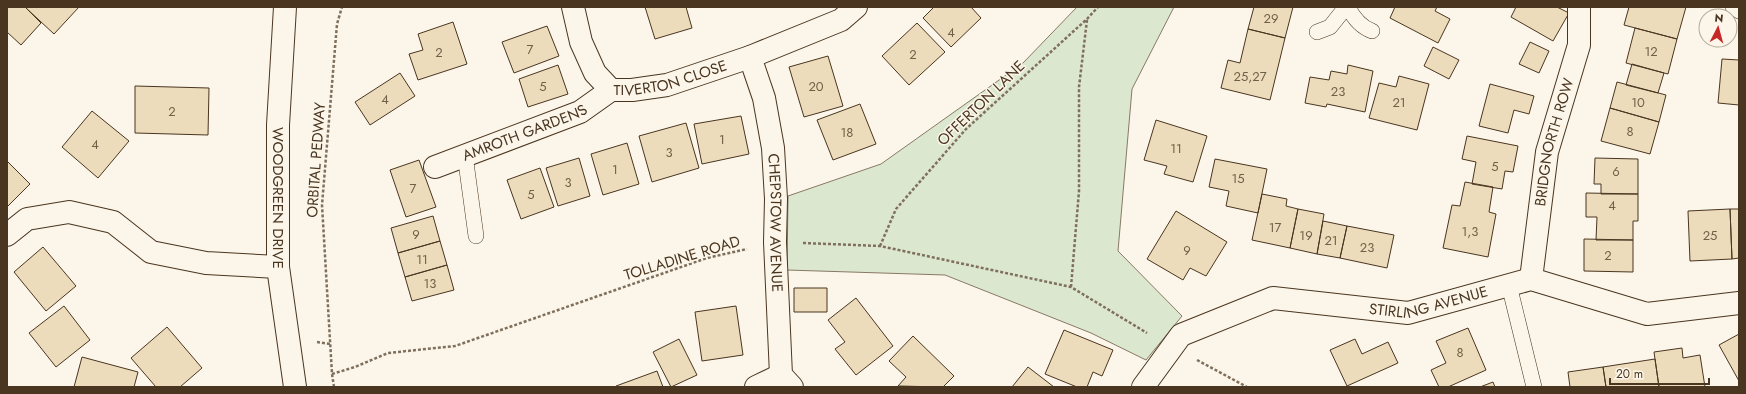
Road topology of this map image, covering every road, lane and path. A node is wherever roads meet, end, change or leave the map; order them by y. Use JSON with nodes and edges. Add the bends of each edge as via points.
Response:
{"nodes":[{"id":1,"x":285,"y":7,"type":"edge"},
{"id":2,"x":342,"y":7,"type":"edge"},
{"id":3,"x":573,"y":7,"type":"edge"},
{"id":4,"x":856,"y":7,"type":"edge"},
{"id":5,"x":1098,"y":7,"type":"edge"},
{"id":6,"x":1347,"y":7,"type":"edge"},
{"id":7,"x":1579,"y":7,"type":"edge"},
{"id":8,"x":1733,"y":7,"type":"edge"},
{"id":9,"x":1739,"y":12,"type":"edge"},
{"id":10,"x":1087,"y":20,"type":"junction"},
{"id":11,"x":1372,"y":31,"type":"dead end"},
{"id":12,"x":1317,"y":32,"type":"dead end"},
{"id":13,"x":750,"y":57,"type":"junction"},
{"id":14,"x":611,"y":90,"type":"junction"},
{"id":15,"x":465,"y":155,"type":"junction"},
{"id":16,"x":435,"y":167,"type":"dead end"},
{"id":17,"x":7,"y":236,"type":"edge"},
{"id":18,"x":476,"y":236,"type":"dead end"},
{"id":19,"x":775,"y":242,"type":"junction"},
{"id":20,"x":880,"y":246,"type":"junction"},
{"id":21,"x":278,"y":267,"type":"junction"},
{"id":22,"x":1532,"y":279,"type":"junction"},
{"id":23,"x":1509,"y":285,"type":"junction"},
{"id":24,"x":1739,"y":303,"type":"edge"},
{"id":25,"x":332,"y":374,"type":"junction"},
{"id":26,"x":786,"y":381,"type":"edge"},
{"id":27,"x":296,"y":387,"type":"edge"},
{"id":28,"x":334,"y":387,"type":"edge"},
{"id":29,"x":756,"y":387,"type":"edge"},
{"id":30,"x":1143,"y":387,"type":"edge"},
{"id":31,"x":1534,"y":387,"type":"edge"}],
"edges":[{"from":1,"to":21,"type":"street","name":"WOODGREEN DRIVE","via":[[278,125]]},
{"from":2,"to":25,"type":"path","name":"ORBITAL PEDWAY","via":[[337,24],[322,205]]},
{"from":3,"to":14,"type":"street","name":"TIVERTON CLOSE","via":[[581,42],[595,73]]},
{"from":4,"to":13,"type":"street","name":"TIVERTON CLOSE","via":[[841,20]]},
{"from":5,"to":10,"type":"path","name":"OFFERTON LANE"},
{"from":6,"to":11,"type":"lane","via":[[1366,29]]},
{"from":6,"to":12,"type":"lane","via":[[1330,27]]},
{"from":7,"to":22,"type":"street","name":"BRIDGNORTH ROW","via":[[1579,45],[1548,152]]},
{"from":8,"to":9,"type":"lane"},
{"from":10,"to":20,"type":"path","name":"OFFERTON LANE","via":[[966,129],[896,209]]},
{"from":10,"to":20,"type":"path","name":"TOLLADINE ROAD","via":[[1079,87],[1079,191],[1071,287]]},
{"from":13,"to":14,"type":"street","name":"TIVERTON CLOSE","via":[[667,85]]},
{"from":13,"to":19,"type":"street","name":"CHEPSTOW AVENUE","via":[[764,98],[772,148],[776,199]]},
{"from":14,"to":15,"type":"street","name":"AMROTH GARDENS","via":[[580,112]]},
{"from":15,"to":16,"type":"street","name":"AMROTH GARDENS"},
{"from":15,"to":18,"type":"lane"},
{"from":17,"to":21,"type":"street","via":[[27,219],[69,212],[113,222],[151,252],[206,264]]},
{"from":19,"to":20,"type":"path","name":"TOLLADINE ROAD"},
{"from":19,"to":25,"type":"path","name":"TOLLADINE ROAD","via":[[707,258],[455,346],[388,353]]},
{"from":19,"to":26,"type":"street","name":"CHEPSTOW AVENUE"},
{"from":21,"to":27,"type":"street","name":"WOODGREEN DRIVE"},
{"from":22,"to":23,"type":"street","name":"STIRLING AVENUE"},
{"from":22,"to":24,"type":"street","via":[[1647,314]]},
{"from":23,"to":30,"type":"street","name":"STIRLING AVENUE","via":[[1408,313],[1272,298],[1181,335]]},
{"from":23,"to":31,"type":"lane"},
{"from":25,"to":28,"type":"path","name":"ORBITAL PEDWAY"},
{"from":26,"to":29,"type":"street"}]}
